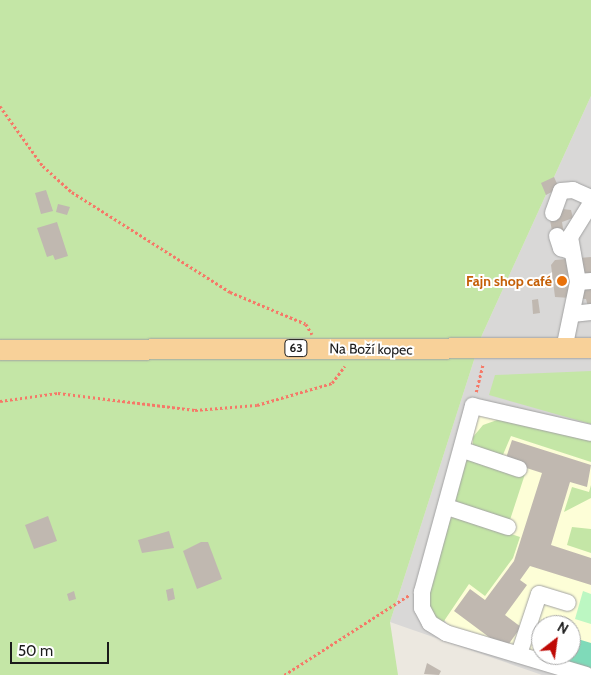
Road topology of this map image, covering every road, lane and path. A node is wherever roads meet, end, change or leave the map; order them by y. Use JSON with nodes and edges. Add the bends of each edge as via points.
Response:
{"nodes":[{"id":1,"x":0,"y":106,"type":"edge"},
{"id":2,"x":591,"y":198,"type":"edge"},
{"id":3,"x":591,"y":203,"type":"edge"},
{"id":4,"x":554,"y":214,"type":"dead end"},
{"id":5,"x":557,"y":236,"type":"dead end"},
{"id":6,"x":572,"y":252,"type":"junction"},
{"id":7,"x":585,"y":282,"type":"edge"},
{"id":8,"x":591,"y":312,"type":"edge"},
{"id":9,"x":572,"y":314,"type":"junction"},
{"id":10,"x":320,"y":348,"type":"junction"},
{"id":11,"x":357,"y":348,"type":"junction"},
{"id":12,"x":591,"y":348,"type":"edge"},
{"id":13,"x":564,"y":349,"type":"junction"},
{"id":14,"x":0,"y":350,"type":"edge"},
{"id":15,"x":484,"y":362,"type":"dead end"},
{"id":16,"x":476,"y":389,"type":"dead end"},
{"id":17,"x":0,"y":400,"type":"edge"},
{"id":18,"x":591,"y":433,"type":"edge"},
{"id":19,"x":462,"y":450,"type":"junction"},
{"id":20,"x":519,"y":469,"type":"dead end"},
{"id":21,"x":447,"y":507,"type":"junction"},
{"id":22,"x":508,"y":527,"type":"dead end"},
{"id":23,"x":422,"y":592,"type":"junction"},
{"id":24,"x":568,"y":603,"type":"dead end"},
{"id":25,"x":519,"y":654,"type":"junction"},
{"id":26,"x":284,"y":675,"type":"edge"},
{"id":27,"x":586,"y":675,"type":"edge"}],
"edges":[{"from":1,"to":10,"type":"path","via":[[43,166],[72,192],[230,292],[306,324]]},
{"from":2,"to":4,"type":"lane","via":[[573,190],[561,191]]},
{"from":3,"to":6,"type":"lane","via":[[570,237]]},
{"from":5,"to":6,"type":"lane","via":[[561,248]]},
{"from":6,"to":7,"type":"lane"},
{"from":7,"to":9,"type":"lane"},
{"from":8,"to":9,"type":"lane"},
{"from":9,"to":13,"type":"lane"},
{"from":10,"to":11,"type":"main road","name":"Na Boží kopec","number":"63"},
{"from":10,"to":14,"type":"main road","name":"Na Boží kopec","number":"63"},
{"from":11,"to":13,"type":"main road","name":"Na Boží kopec","number":"63"},
{"from":11,"to":17,"type":"path","via":[[332,383],[256,405],[195,410],[58,394]]},
{"from":12,"to":13,"type":"main road","name":"Na Boží kopec","number":"63"},
{"from":15,"to":16,"type":"path"},
{"from":18,"to":19,"type":"lane","via":[[473,406]]},
{"from":19,"to":20,"type":"lane"},
{"from":19,"to":21,"type":"lane"},
{"from":21,"to":22,"type":"lane"},
{"from":21,"to":23,"type":"lane"},
{"from":23,"to":25,"type":"lane","via":[[422,608],[430,623],[446,633]]},
{"from":23,"to":26,"type":"path","via":[[397,600]]},
{"from":24,"to":25,"type":"lane","via":[[539,594]]},
{"from":25,"to":27,"type":"lane"}]}
